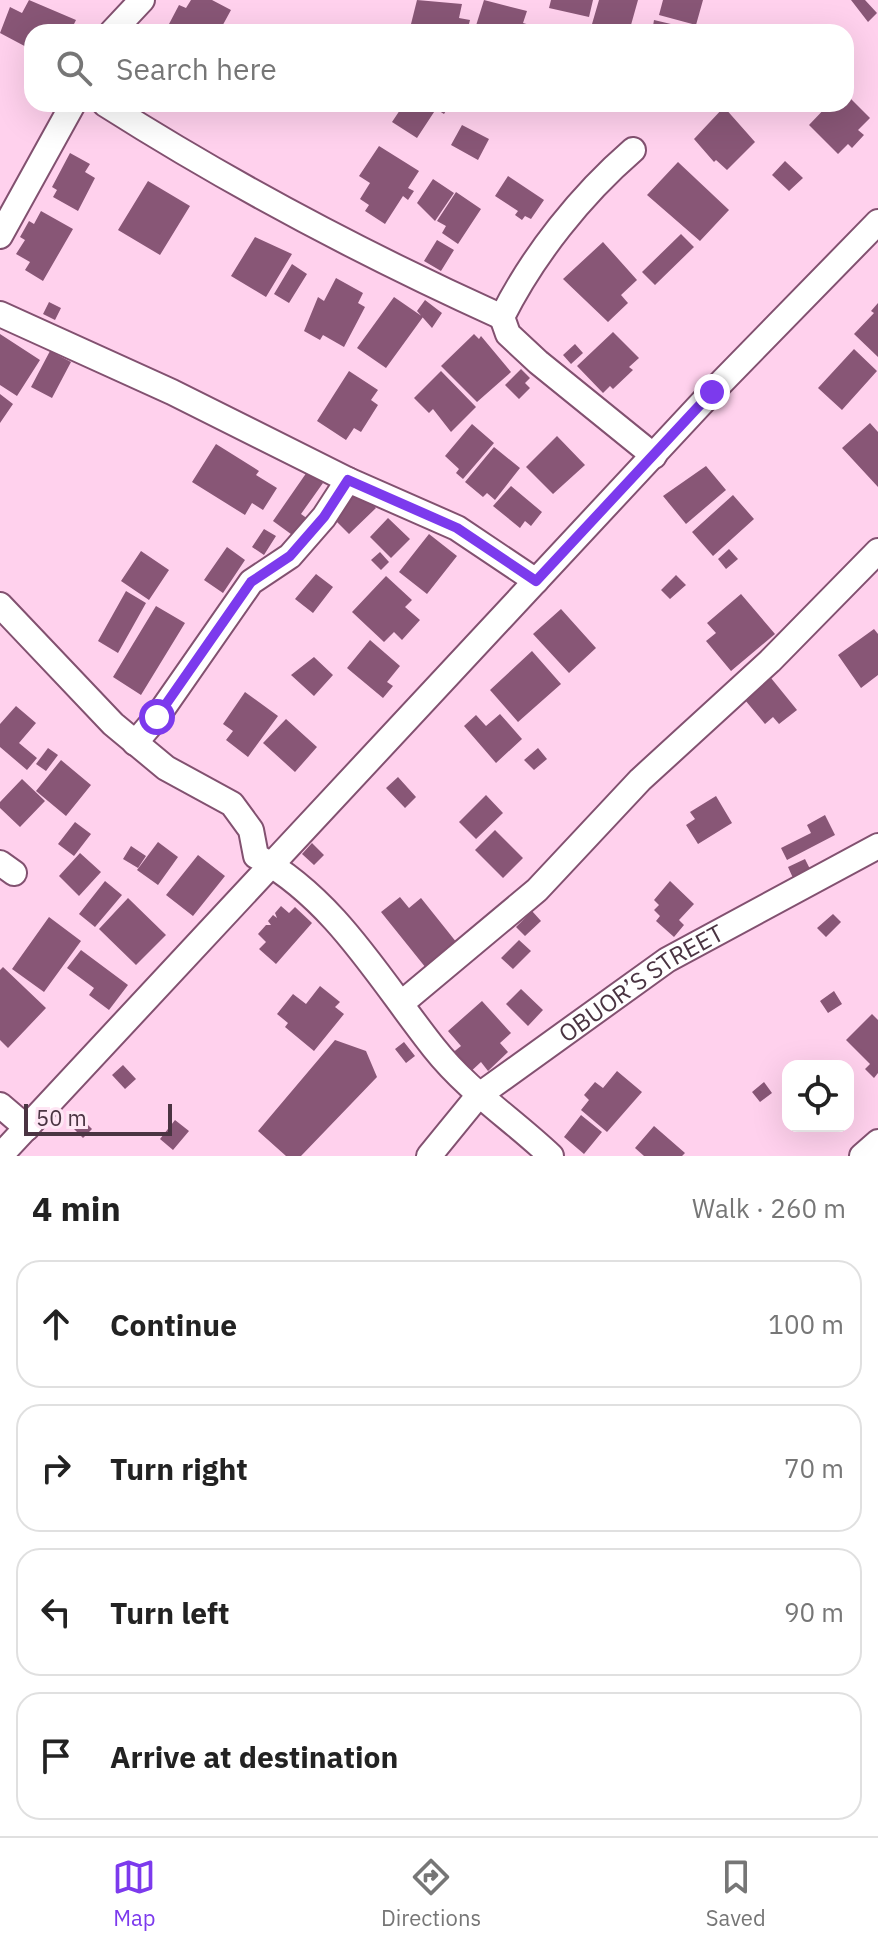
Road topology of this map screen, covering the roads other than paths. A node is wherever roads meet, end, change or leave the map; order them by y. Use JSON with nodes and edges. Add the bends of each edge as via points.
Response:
{"nodes":[{"id":1,"x":142,"y":0,"type":"edge"},
{"id":2,"x":120,"y":24,"type":"edge"},
{"id":3,"x":69,"y":112,"type":"edge"},
{"id":4,"x":118,"y":112,"type":"edge"},
{"id":5,"x":633,"y":150,"type":"dead end"},
{"id":6,"x":878,"y":222,"type":"edge"},
{"id":7,"x":0,"y":236,"type":"edge"},
{"id":8,"x":0,"y":314,"type":"edge"},
{"id":9,"x":502,"y":317,"type":"junction"},
{"id":10,"x":654,"y":456,"type":"junction"},
{"id":11,"x":348,"y":480,"type":"junction"},
{"id":12,"x":878,"y":551,"type":"edge"},
{"id":13,"x":536,"y":581,"type":"junction"},
{"id":14,"x":0,"y":605,"type":"edge"},
{"id":15,"x":135,"y":743,"type":"junction"},
{"id":16,"x":878,"y":846,"type":"edge"},
{"id":17,"x":273,"y":865,"type":"junction"},
{"id":18,"x":403,"y":1002,"type":"junction"},
{"id":19,"x":478,"y":1096,"type":"junction"},
{"id":20,"x":0,"y":1105,"type":"edge"},
{"id":21,"x":27,"y":1128,"type":"junction"},
{"id":22,"x":878,"y":1142,"type":"edge"},
{"id":23,"x":0,"y":1156,"type":"edge"},
{"id":24,"x":429,"y":1156,"type":"edge"},
{"id":25,"x":551,"y":1156,"type":"edge"},
{"id":26,"x":862,"y":1156,"type":"edge"}],
"edges":[{"from":1,"to":2,"type":"street"},
{"from":3,"to":7,"type":"street"},
{"from":4,"to":9,"type":"street","via":[[232,180]]},
{"from":5,"to":9,"type":"street","via":[[586,194]]},
{"from":6,"to":10,"type":"street"},
{"from":8,"to":11,"type":"street"},
{"from":9,"to":10,"type":"street","via":[[508,334],[538,362]]},
{"from":10,"to":13,"type":"street"},
{"from":11,"to":13,"type":"street","via":[[457,528]]},
{"from":11,"to":15,"type":"street","via":[[290,556],[251,582]]},
{"from":12,"to":18,"type":"street","via":[[770,661],[640,780],[537,890]]},
{"from":13,"to":17,"type":"street"},
{"from":14,"to":15,"type":"street"},
{"from":15,"to":17,"type":"street","via":[[175,774],[232,804],[251,830],[256,856]]},
{"from":16,"to":19,"type":"street","name":"OBUOR’S STREET","via":[[667,960]]},
{"from":17,"to":18,"type":"street","via":[[309,893]]},
{"from":17,"to":21,"type":"street"},
{"from":18,"to":19,"type":"street","via":[[434,1048]]},
{"from":19,"to":24,"type":"street","name":"OBUOR’S STREET"},
{"from":19,"to":25,"type":"street"},
{"from":20,"to":21,"type":"street"},
{"from":21,"to":23,"type":"street"},
{"from":22,"to":26,"type":"street"}]}
